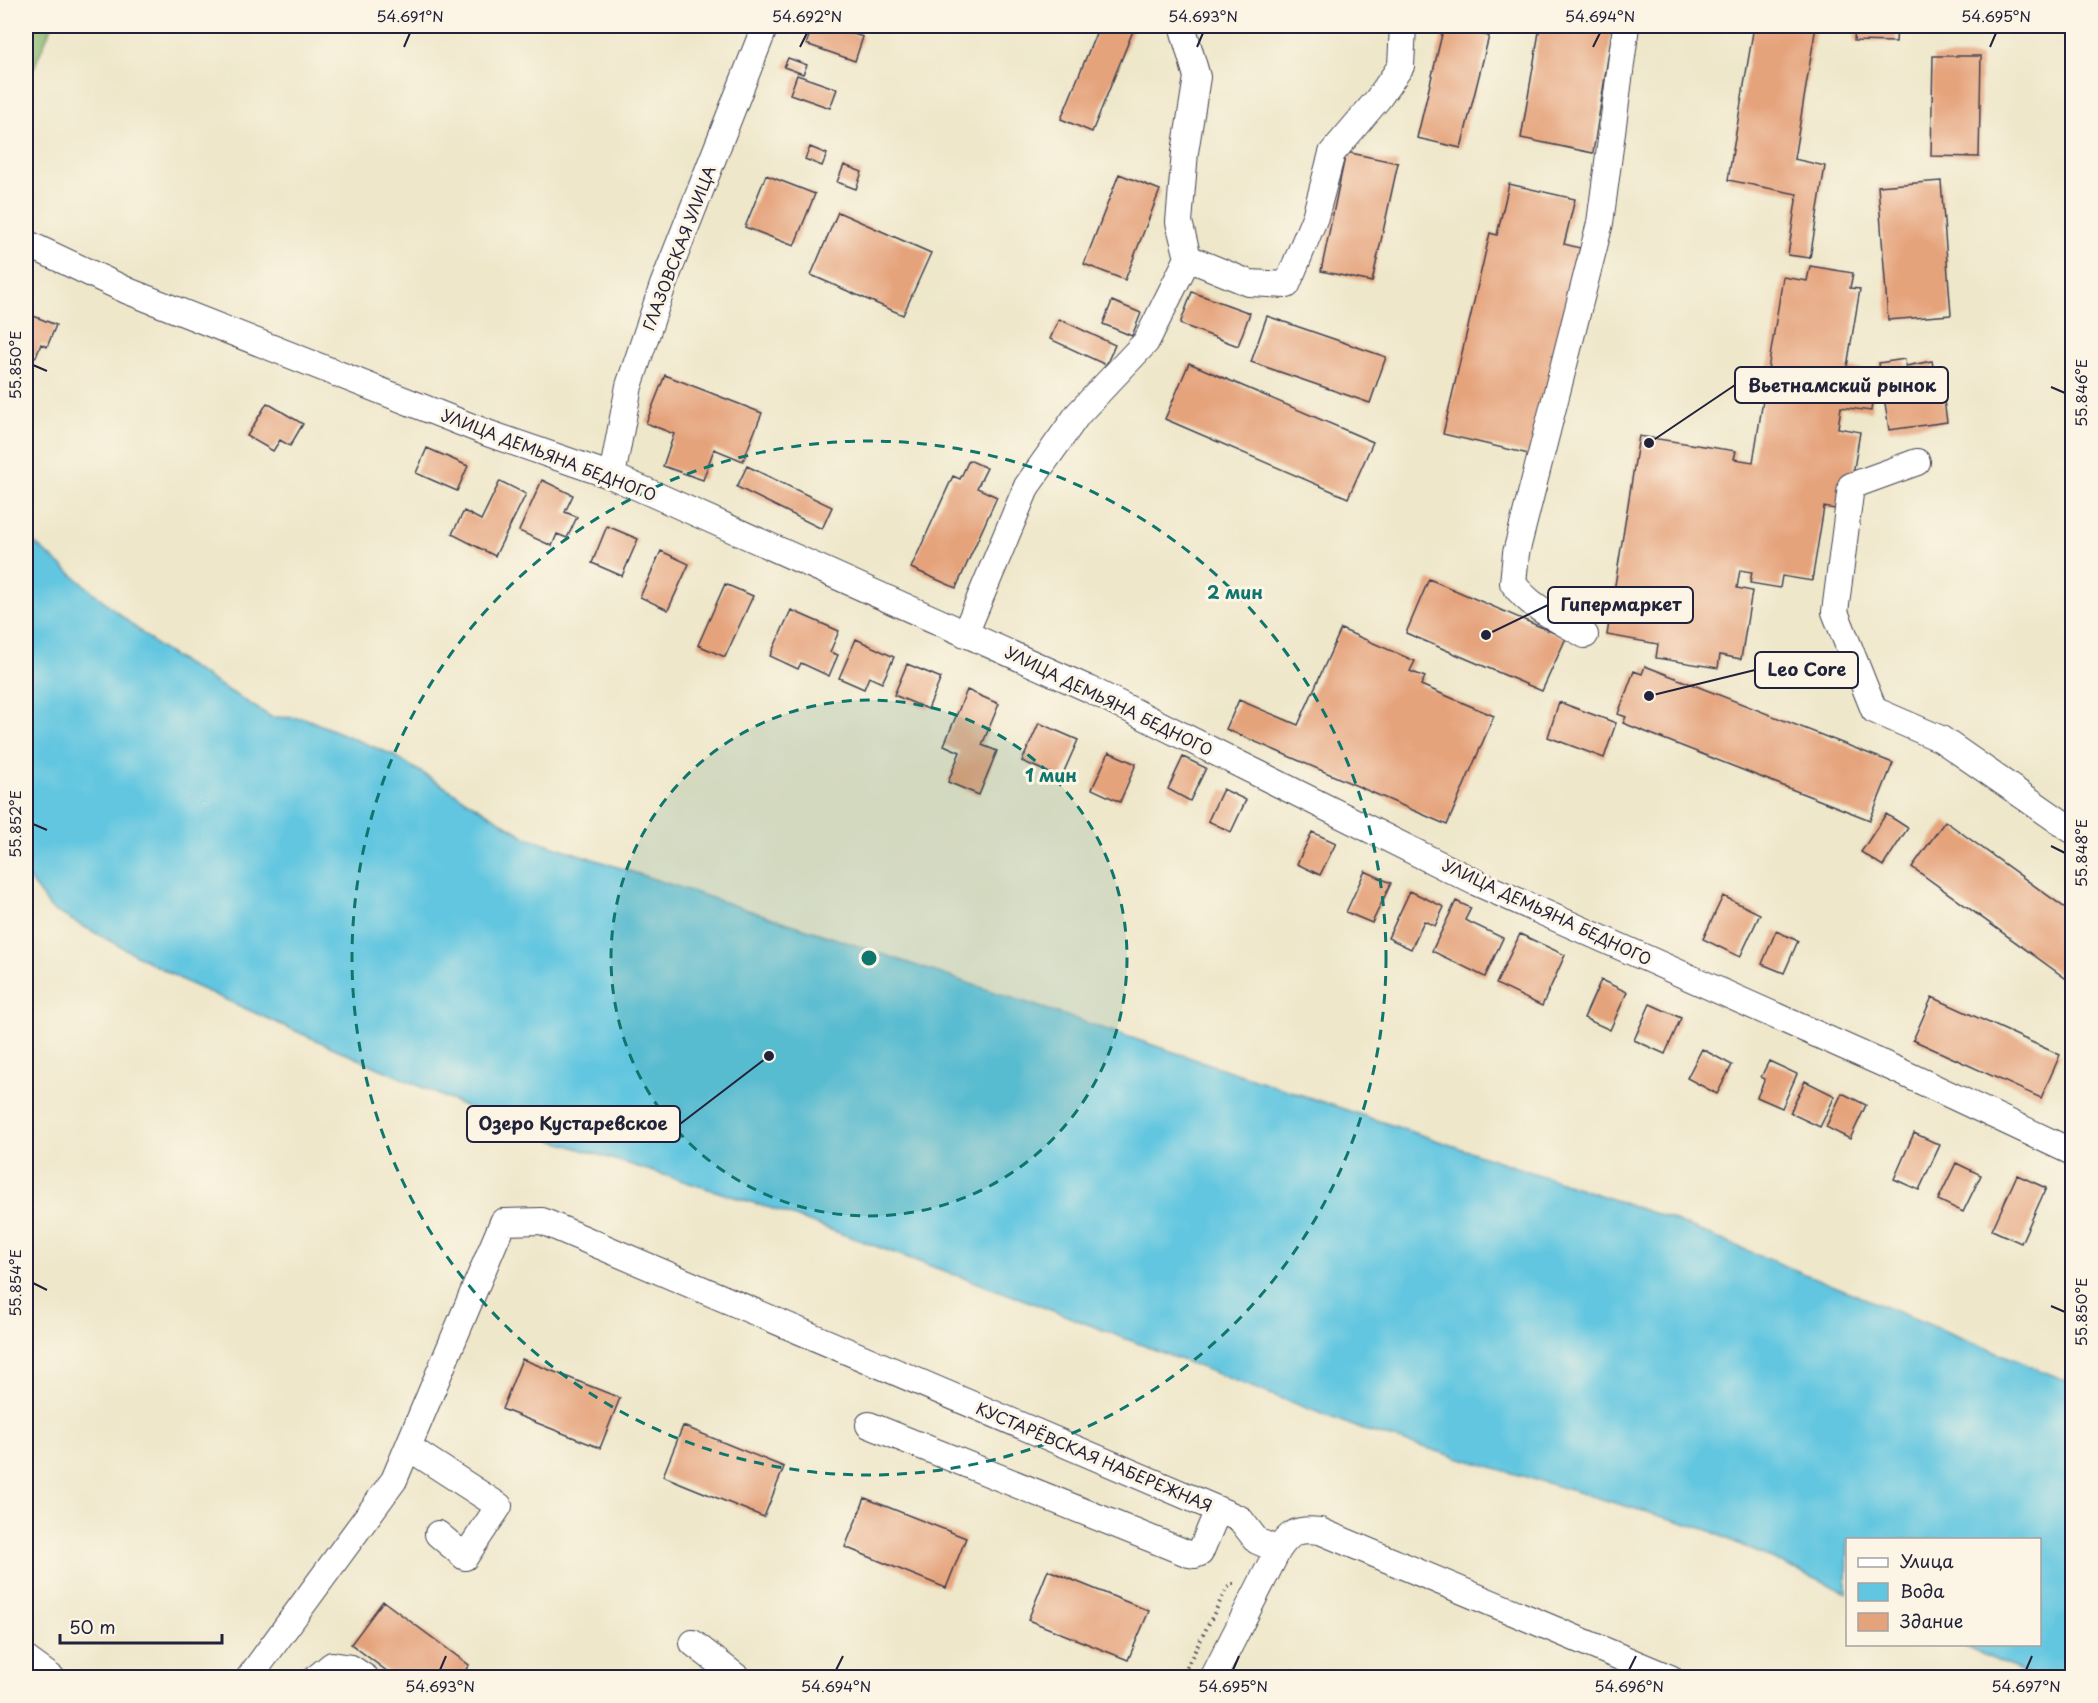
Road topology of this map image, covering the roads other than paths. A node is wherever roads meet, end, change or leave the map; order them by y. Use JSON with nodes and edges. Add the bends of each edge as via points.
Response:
{"nodes":[{"id":1,"x":765,"y":26,"type":"edge"},
{"id":2,"x":1185,"y":26,"type":"edge"},
{"id":3,"x":1404,"y":26,"type":"edge"},
{"id":4,"x":1626,"y":26,"type":"edge"},
{"id":5,"x":26,"y":243,"type":"edge"},
{"id":6,"x":1188,"y":258,"type":"junction"},
{"id":7,"x":1917,"y":462,"type":"dead end"},
{"id":8,"x":612,"y":476,"type":"junction"},
{"id":9,"x":965,"y":634,"type":"junction"},
{"id":10,"x":1585,"y":635,"type":"dead end"},
{"id":11,"x":2073,"y":830,"type":"edge"},
{"id":12,"x":2073,"y":1152,"type":"edge"},
{"id":13,"x":869,"y":1425,"type":"dead end"},
{"id":14,"x":408,"y":1447,"type":"junction"},
{"id":15,"x":1218,"y":1510,"type":"junction"},
{"id":16,"x":438,"y":1534,"type":"dead end"},
{"id":17,"x":1278,"y":1550,"type":"junction"},
{"id":18,"x":693,"y":1643,"type":"dead end"},
{"id":19,"x":26,"y":1659,"type":"edge"},
{"id":20,"x":52,"y":1677,"type":"edge"},
{"id":21,"x":249,"y":1677,"type":"edge"},
{"id":22,"x":316,"y":1677,"type":"edge"},
{"id":23,"x":366,"y":1677,"type":"edge"},
{"id":24,"x":738,"y":1677,"type":"edge"},
{"id":25,"x":1213,"y":1677,"type":"edge"},
{"id":26,"x":1670,"y":1677,"type":"edge"}],
"edges":[{"from":1,"to":8,"type":"street","name":"ГЛАЗОВСКАЯ УЛИЦА","via":[[663,285],[628,386]]},
{"from":2,"to":6,"type":"street","via":[[1197,77],[1179,222]]},
{"from":3,"to":6,"type":"street","via":[[1401,66],[1332,153],[1315,217],[1287,285],[1249,283]]},
{"from":4,"to":10,"type":"street","via":[[1600,223],[1516,553],[1514,583],[1522,595]]},
{"from":5,"to":8,"type":"street","name":"УЛИЦА ДЕМЬЯНА БЕДНОГО","via":[[128,291],[490,434]]},
{"from":6,"to":9,"type":"street","via":[[1146,342],[1078,414],[1027,486]]},
{"from":7,"to":11,"type":"street","via":[[1851,486],[1835,612],[1874,710],[1941,739]]},
{"from":8,"to":9,"type":"street","name":"УЛИЦА ДЕМЬЯНА БЕДНОГО"},
{"from":9,"to":12,"type":"street","name":"УЛИЦА ДЕМЬЯНА БЕДНОГО","via":[[1089,689],[1475,882]]},
{"from":13,"to":15,"type":"street","via":[[1189,1554],[1200,1553]]},
{"from":14,"to":15,"type":"street","name":"КУСТАРЁВСКАЯ НАБЕРЕЖНАЯ","via":[[503,1222],[542,1221]]},
{"from":14,"to":16,"type":"street","via":[[499,1506],[465,1557]]},
{"from":14,"to":21,"type":"street","via":[[394,1480]]},
{"from":15,"to":17,"type":"street","name":"КУСТАРЁВСКАЯ НАБЕРЕЖНАЯ","via":[[1240,1519],[1257,1541]]},
{"from":17,"to":25,"type":"street"},
{"from":17,"to":26,"type":"street","via":[[1286,1538],[1298,1531],[1320,1531]]},
{"from":18,"to":24,"type":"street"},
{"from":19,"to":20,"type":"street"},
{"from":22,"to":23,"type":"street","via":[[332,1665],[351,1668]]}]}
